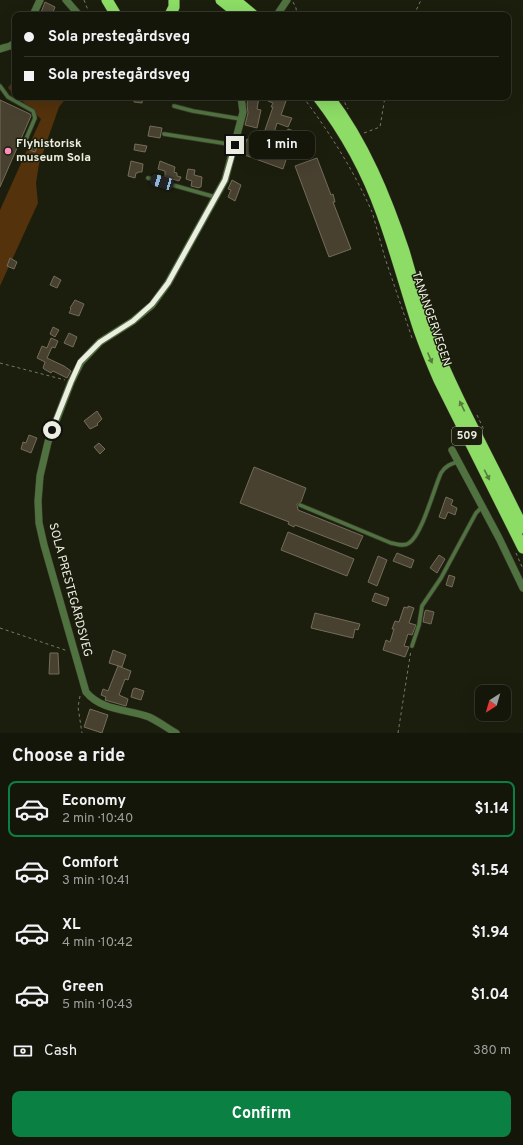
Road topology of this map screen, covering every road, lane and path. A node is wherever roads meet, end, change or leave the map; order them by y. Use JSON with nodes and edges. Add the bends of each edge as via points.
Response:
{"nodes":[{"id":1,"x":40,"y":0,"type":"edge"},
{"id":2,"x":66,"y":0,"type":"edge"},
{"id":3,"x":84,"y":0,"type":"edge"},
{"id":4,"x":100,"y":0,"type":"edge"},
{"id":5,"x":106,"y":0,"type":"edge"},
{"id":6,"x":174,"y":0,"type":"edge"},
{"id":7,"x":221,"y":0,"type":"edge"},
{"id":8,"x":235,"y":0,"type":"edge"},
{"id":9,"x":245,"y":0,"type":"edge"},
{"id":10,"x":292,"y":0,"type":"edge"},
{"id":11,"x":421,"y":0,"type":"edge"},
{"id":12,"x":286,"y":2,"type":"edge"},
{"id":13,"x":34,"y":12,"type":"edge"},
{"id":14,"x":76,"y":12,"type":"edge"},
{"id":15,"x":89,"y":12,"type":"edge"},
{"id":16,"x":105,"y":12,"type":"edge"},
{"id":17,"x":114,"y":12,"type":"edge"},
{"id":18,"x":172,"y":12,"type":"edge"},
{"id":19,"x":236,"y":12,"type":"edge"},
{"id":20,"x":249,"y":12,"type":"edge"},
{"id":21,"x":259,"y":12,"type":"edge"},
{"id":22,"x":279,"y":12,"type":"edge"},
{"id":23,"x":297,"y":12,"type":"edge"},
{"id":24,"x":415,"y":12,"type":"edge"},
{"id":25,"x":12,"y":45,"type":"edge"},
{"id":26,"x":0,"y":49,"type":"edge"},
{"id":27,"x":0,"y":86,"type":"edge"},
{"id":28,"x":12,"y":99,"type":"edge"},
{"id":29,"x":13,"y":100,"type":"edge"},
{"id":30,"x":242,"y":100,"type":"edge"},
{"id":31,"x":320,"y":100,"type":"edge"},
{"id":32,"x":331,"y":100,"type":"edge"},
{"id":33,"x":344,"y":100,"type":"edge"},
{"id":34,"x":384,"y":100,"type":"edge"},
{"id":35,"x":174,"y":106,"type":"dead end"},
{"id":36,"x":349,"y":109,"type":"dead end"},
{"id":37,"x":242,"y":119,"type":"junction"},
{"id":38,"x":164,"y":134,"type":"dead end"},
{"id":39,"x":364,"y":134,"type":"dead end"},
{"id":40,"x":26,"y":139,"type":"dead end"},
{"id":41,"x":235,"y":145,"type":"junction"},
{"id":42,"x":148,"y":178,"type":"dead end"},
{"id":43,"x":216,"y":197,"type":"junction"},
{"id":44,"x":424,"y":286,"type":"dead end"},
{"id":45,"x":443,"y":341,"type":"dead end"},
{"id":46,"x":0,"y":363,"type":"edge"},
{"id":47,"x":71,"y":382,"type":"junction"},
{"id":48,"x":477,"y":415,"type":"dead end"},
{"id":49,"x":484,"y":430,"type":"dead end"},
{"id":50,"x":452,"y":450,"type":"dead end"},
{"id":51,"x":457,"y":462,"type":"junction"},
{"id":52,"x":300,"y":505,"type":"dead end"},
{"id":53,"x":482,"y":507,"type":"junction"},
{"id":54,"x":523,"y":528,"type":"edge"},
{"id":55,"x":523,"y":548,"type":"edge"},
{"id":56,"x":523,"y":588,"type":"edge"},
{"id":57,"x":0,"y":628,"type":"edge"},
{"id":58,"x":412,"y":646,"type":"joint"},
{"id":59,"x":75,"y":652,"type":"junction"},
{"id":60,"x":84,"y":686,"type":"junction"},
{"id":61,"x":82,"y":733,"type":"edge"},
{"id":62,"x":176,"y":733,"type":"edge"},
{"id":63,"x":398,"y":733,"type":"edge"}],
"edges":[{"from":1,"to":13,"type":"street"},
{"from":2,"to":14,"type":"street"},
{"from":3,"to":15,"type":"path"},
{"from":4,"to":16,"type":"highway"},
{"from":5,"to":17,"type":"highway"},
{"from":6,"to":18,"type":"highway"},
{"from":7,"to":19,"type":"highway"},
{"from":8,"to":20,"type":"highway"},
{"from":9,"to":21,"type":"highway"},
{"from":10,"to":23,"type":"path"},
{"from":11,"to":24,"type":"path"},
{"from":12,"to":22,"type":"street"},
{"from":25,"to":26,"type":"street"},
{"from":27,"to":28,"type":"lane"},
{"from":29,"to":40,"type":"lane","via":[[33,111],[35,118]]},
{"from":30,"to":37,"type":"street","name":"SOLA PRESTEGÅRDSVEG"},
{"from":31,"to":55,"type":"highway","name":"TANANGERVEGEN","number":"509","one_way":true,"via":[[354,152],[368,180],[382,213],[428,354]]},
{"from":54,"to":32,"type":"highway","name":"TANANGERVEGEN","number":"509","one_way":true,"via":[[447,377],[427,327],[390,210],[376,177],[362,148]]},
{"from":33,"to":36,"type":"path"},
{"from":34,"to":39,"type":"path","via":[[380,127]]},
{"from":35,"to":37,"type":"lane"},
{"from":37,"to":41,"type":"street","name":"SOLA PRESTEGÅRDSVEG"},
{"from":38,"to":41,"type":"lane"},
{"from":41,"to":43,"type":"street","name":"SOLA PRESTEGÅRDSVEG","via":[[225,180]]},
{"from":42,"to":43,"type":"lane"},
{"from":43,"to":47,"type":"street","name":"SOLA PRESTEGÅRDSVEG","via":[[168,283],[152,304],[133,321],[100,342],[80,362]]},
{"from":44,"to":45,"type":"path"},
{"from":46,"to":47,"type":"path"},
{"from":47,"to":59,"type":"street","name":"SOLA PRESTEGÅRDSVEG","via":[[48,442],[40,476],[38,501],[44,545]]},
{"from":48,"to":49,"type":"path"},
{"from":50,"to":51,"type":"street"},
{"from":51,"to":52,"type":"lane","via":[[449,465],[441,473],[418,531],[410,543],[404,545],[391,544]]},
{"from":51,"to":53,"type":"street"},
{"from":53,"to":56,"type":"street"},
{"from":53,"to":58,"type":"lane","via":[[476,513],[441,578],[422,606]]},
{"from":57,"to":59,"type":"path","via":[[61,650]]},
{"from":58,"to":63,"type":"path"},
{"from":59,"to":60,"type":"street","name":"SOLA PRESTEGÅRDSVEG"},
{"from":60,"to":61,"type":"path","via":[[78,706]]},
{"from":60,"to":62,"type":"street","name":"SOLA PRESTEGÅRDSVEG","via":[[86,692],[103,705],[150,718]]}]}
